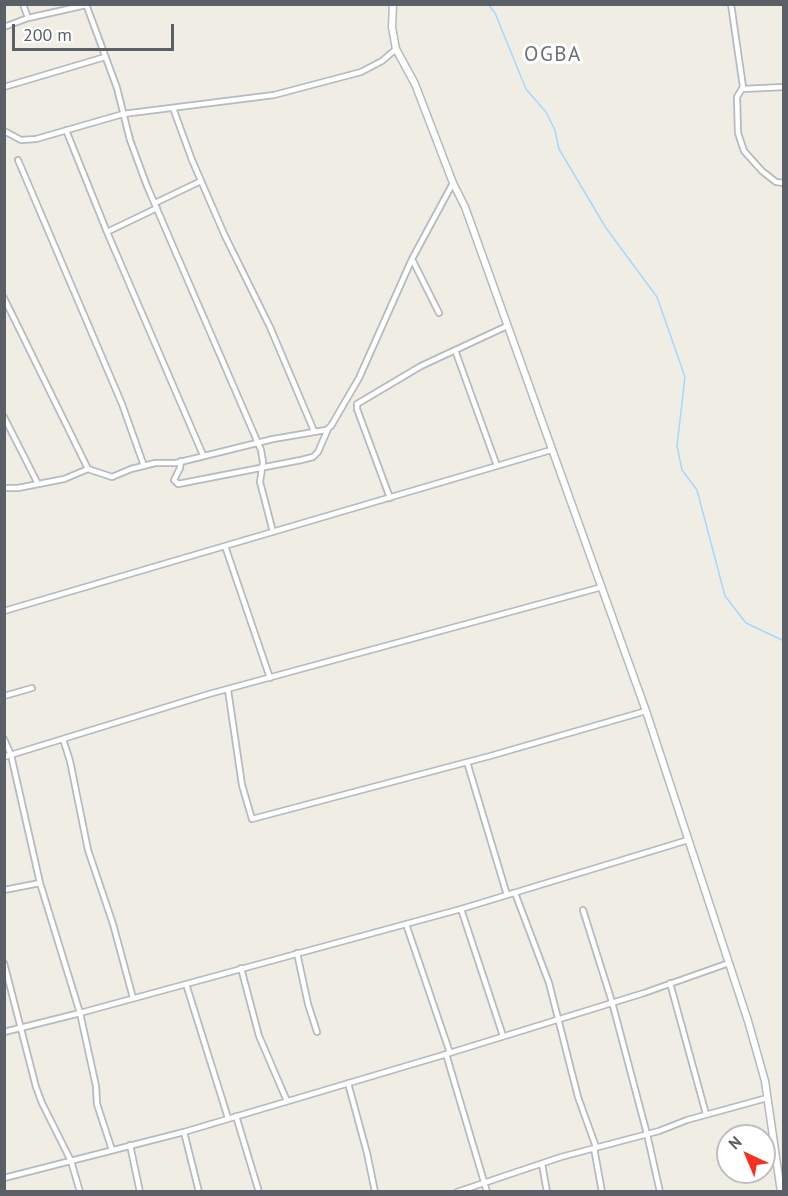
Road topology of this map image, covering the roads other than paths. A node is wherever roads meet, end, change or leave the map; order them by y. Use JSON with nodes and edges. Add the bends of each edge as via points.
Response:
{"nodes":[{"id":1,"x":23,"y":4,"type":"edge"},
{"id":2,"x":393,"y":4,"type":"edge"},
{"id":3,"x":731,"y":4,"type":"edge"},
{"id":4,"x":86,"y":5,"type":"edge"},
{"id":5,"x":28,"y":18,"type":"junction"},
{"id":6,"x":4,"y":27,"type":"edge"},
{"id":7,"x":396,"y":49,"type":"junction"},
{"id":8,"x":105,"y":57,"type":"junction"},
{"id":9,"x":4,"y":87,"type":"edge"},
{"id":10,"x":783,"y":87,"type":"edge"},
{"id":11,"x":742,"y":89,"type":"junction"},
{"id":12,"x":173,"y":108,"type":"junction"},
{"id":13,"x":123,"y":114,"type":"junction"},
{"id":14,"x":66,"y":130,"type":"junction"},
{"id":15,"x":4,"y":131,"type":"edge"},
{"id":16,"x":18,"y":160,"type":"dead end"},
{"id":17,"x":201,"y":181,"type":"junction"},
{"id":18,"x":453,"y":183,"type":"junction"},
{"id":19,"x":783,"y":183,"type":"edge"},
{"id":20,"x":156,"y":206,"type":"junction"},
{"id":21,"x":107,"y":232,"type":"junction"},
{"id":22,"x":412,"y":259,"type":"junction"},
{"id":23,"x":4,"y":298,"type":"edge"},
{"id":24,"x":439,"y":313,"type":"dead end"},
{"id":25,"x":507,"y":326,"type":"junction"},
{"id":26,"x":455,"y":350,"type":"junction"},
{"id":27,"x":4,"y":417,"type":"edge"},
{"id":28,"x":328,"y":429,"type":"junction"},
{"id":29,"x":314,"y":431,"type":"junction"},
{"id":30,"x":257,"y":443,"type":"junction"},
{"id":31,"x":552,"y":450,"type":"junction"},
{"id":32,"x":203,"y":455,"type":"junction"},
{"id":33,"x":181,"y":461,"type":"junction"},
{"id":34,"x":144,"y":466,"type":"junction"},
{"id":35,"x":497,"y":466,"type":"junction"},
{"id":36,"x":88,"y":469,"type":"junction"},
{"id":37,"x":263,"y":469,"type":"junction"},
{"id":38,"x":38,"y":484,"type":"junction"},
{"id":39,"x":4,"y":488,"type":"edge"},
{"id":40,"x":390,"y":498,"type":"junction"},
{"id":41,"x":273,"y":532,"type":"junction"},
{"id":42,"x":225,"y":546,"type":"junction"},
{"id":43,"x":602,"y":587,"type":"junction"},
{"id":44,"x":4,"y":611,"type":"edge"},
{"id":45,"x":270,"y":678,"type":"junction"},
{"id":46,"x":32,"y":688,"type":"dead end"},
{"id":47,"x":228,"y":690,"type":"junction"},
{"id":48,"x":4,"y":696,"type":"edge"},
{"id":49,"x":646,"y":711,"type":"junction"},
{"id":50,"x":4,"y":739,"type":"edge"},
{"id":51,"x":63,"y":739,"type":"junction"},
{"id":52,"x":12,"y":755,"type":"junction"},
{"id":53,"x":4,"y":757,"type":"edge"},
{"id":54,"x":467,"y":762,"type":"junction"},
{"id":55,"x":688,"y":840,"type":"junction"},
{"id":56,"x":40,"y":883,"type":"junction"},
{"id":57,"x":4,"y":890,"type":"edge"},
{"id":58,"x":514,"y":893,"type":"junction"},
{"id":59,"x":507,"y":895,"type":"junction"},
{"id":60,"x":460,"y":909,"type":"junction"},
{"id":61,"x":583,"y":910,"type":"dead end"},
{"id":62,"x":406,"y":924,"type":"junction"},
{"id":63,"x":297,"y":953,"type":"junction"},
{"id":64,"x":4,"y":963,"type":"edge"},
{"id":65,"x":729,"y":963,"type":"junction"},
{"id":66,"x":241,"y":968,"type":"junction"},
{"id":67,"x":670,"y":983,"type":"junction"},
{"id":68,"x":186,"y":984,"type":"junction"},
{"id":69,"x":133,"y":998,"type":"junction"},
{"id":70,"x":612,"y":1002,"type":"junction"},
{"id":71,"x":80,"y":1013,"type":"junction"},
{"id":72,"x":557,"y":1018,"type":"junction"},
{"id":73,"x":22,"y":1028,"type":"junction"},
{"id":74,"x":4,"y":1032,"type":"edge"},
{"id":75,"x":317,"y":1032,"type":"dead end"},
{"id":76,"x":503,"y":1036,"type":"junction"},
{"id":77,"x":448,"y":1053,"type":"junction"},
{"id":78,"x":348,"y":1083,"type":"junction"},
{"id":79,"x":767,"y":1098,"type":"junction"},
{"id":80,"x":286,"y":1101,"type":"junction"},
{"id":81,"x":706,"y":1114,"type":"junction"},
{"id":82,"x":236,"y":1116,"type":"junction"},
{"id":83,"x":228,"y":1118,"type":"junction"},
{"id":84,"x":184,"y":1132,"type":"junction"},
{"id":85,"x":648,"y":1134,"type":"junction"},
{"id":86,"x":130,"y":1145,"type":"junction"},
{"id":87,"x":595,"y":1147,"type":"junction"},
{"id":88,"x":112,"y":1150,"type":"junction"},
{"id":89,"x":71,"y":1161,"type":"junction"},
{"id":90,"x":542,"y":1164,"type":"junction"},
{"id":91,"x":4,"y":1170,"type":"edge"},
{"id":92,"x":6,"y":1177,"type":"edge"},
{"id":93,"x":485,"y":1184,"type":"junction"},
{"id":94,"x":781,"y":1190,"type":"edge"},
{"id":95,"x":80,"y":1191,"type":"edge"},
{"id":96,"x":140,"y":1191,"type":"edge"},
{"id":97,"x":199,"y":1191,"type":"edge"},
{"id":98,"x":259,"y":1191,"type":"edge"},
{"id":99,"x":375,"y":1191,"type":"edge"},
{"id":100,"x":457,"y":1191,"type":"edge"},
{"id":101,"x":487,"y":1191,"type":"edge"},
{"id":102,"x":547,"y":1191,"type":"edge"},
{"id":103,"x":602,"y":1191,"type":"edge"},
{"id":104,"x":660,"y":1191,"type":"edge"},
{"id":105,"x":772,"y":1191,"type":"edge"}],
"edges":[{"from":1,"to":5,"type":"street"},
{"from":2,"to":7,"type":"street"},
{"from":3,"to":11,"type":"street"},
{"from":4,"to":5,"type":"street"},
{"from":4,"to":8,"type":"street"},
{"from":5,"to":6,"type":"street"},
{"from":7,"to":12,"type":"street","via":[[372,68],[343,79],[274,95]]},
{"from":7,"to":18,"type":"street"},
{"from":8,"to":9,"type":"street"},
{"from":8,"to":13,"type":"street"},
{"from":10,"to":11,"type":"street"},
{"from":11,"to":19,"type":"street","via":[[737,97],[738,133],[744,151],[762,171]]},
{"from":12,"to":13,"type":"street"},
{"from":12,"to":17,"type":"street"},
{"from":13,"to":14,"type":"street"},
{"from":13,"to":20,"type":"street"},
{"from":14,"to":15,"type":"street","via":[[21,140]]},
{"from":14,"to":21,"type":"street"},
{"from":16,"to":34,"type":"street","via":[[122,404]]},
{"from":17,"to":20,"type":"street"},
{"from":17,"to":29,"type":"street"},
{"from":18,"to":22,"type":"street"},
{"from":18,"to":25,"type":"street"},
{"from":20,"to":21,"type":"street"},
{"from":20,"to":30,"type":"street"},
{"from":21,"to":32,"type":"street"},
{"from":22,"to":24,"type":"street"},
{"from":22,"to":28,"type":"street","via":[[358,378]]},
{"from":23,"to":36,"type":"street"},
{"from":25,"to":26,"type":"street"},
{"from":25,"to":31,"type":"street"},
{"from":26,"to":35,"type":"street"},
{"from":26,"to":40,"type":"street","via":[[357,404]]},
{"from":27,"to":38,"type":"street"},
{"from":28,"to":29,"type":"street"},
{"from":28,"to":37,"type":"street","via":[[312,458]]},
{"from":29,"to":30,"type":"street"},
{"from":30,"to":32,"type":"street"},
{"from":30,"to":37,"type":"street"},
{"from":31,"to":35,"type":"street"},
{"from":31,"to":43,"type":"street"},
{"from":32,"to":33,"type":"street"},
{"from":33,"to":34,"type":"street"},
{"from":33,"to":37,"type":"street","via":[[174,480],[178,484]]},
{"from":34,"to":36,"type":"street","via":[[112,477]]},
{"from":35,"to":40,"type":"street"},
{"from":36,"to":38,"type":"street"},
{"from":37,"to":41,"type":"street","via":[[260,482]]},
{"from":38,"to":39,"type":"street"},
{"from":40,"to":41,"type":"street"},
{"from":41,"to":42,"type":"street"},
{"from":42,"to":44,"type":"street"},
{"from":42,"to":45,"type":"street"},
{"from":43,"to":45,"type":"street"},
{"from":43,"to":49,"type":"street"},
{"from":45,"to":47,"type":"street"},
{"from":46,"to":48,"type":"street"},
{"from":47,"to":51,"type":"street"},
{"from":47,"to":54,"type":"street","via":[[242,785],[252,819]]},
{"from":49,"to":54,"type":"street"},
{"from":49,"to":55,"type":"street"},
{"from":50,"to":52,"type":"street"},
{"from":51,"to":52,"type":"street"},
{"from":51,"to":69,"type":"street","via":[[88,850]]},
{"from":52,"to":53,"type":"street"},
{"from":52,"to":56,"type":"street"},
{"from":54,"to":59,"type":"street"},
{"from":55,"to":58,"type":"street"},
{"from":55,"to":65,"type":"street"},
{"from":56,"to":57,"type":"street"},
{"from":56,"to":71,"type":"street"},
{"from":58,"to":59,"type":"street"},
{"from":58,"to":72,"type":"street","via":[[549,983]]},
{"from":59,"to":60,"type":"street"},
{"from":60,"to":62,"type":"street"},
{"from":60,"to":76,"type":"street"},
{"from":61,"to":70,"type":"street"},
{"from":62,"to":63,"type":"street"},
{"from":62,"to":77,"type":"street"},
{"from":63,"to":66,"type":"street"},
{"from":63,"to":75,"type":"street"},
{"from":64,"to":73,"type":"street"},
{"from":65,"to":67,"type":"street"},
{"from":65,"to":79,"type":"street"},
{"from":66,"to":68,"type":"street"},
{"from":66,"to":80,"type":"street","via":[[259,1036]]},
{"from":67,"to":70,"type":"street"},
{"from":67,"to":81,"type":"street"},
{"from":68,"to":69,"type":"street"},
{"from":68,"to":83,"type":"street"},
{"from":69,"to":71,"type":"street"},
{"from":70,"to":72,"type":"street"},
{"from":70,"to":85,"type":"street"},
{"from":71,"to":73,"type":"street"},
{"from":71,"to":88,"type":"street","via":[[97,1104]]},
{"from":72,"to":76,"type":"street"},
{"from":72,"to":87,"type":"street"},
{"from":73,"to":74,"type":"street"},
{"from":73,"to":89,"type":"street","via":[[42,1103]]},
{"from":76,"to":77,"type":"street"},
{"from":77,"to":78,"type":"street"},
{"from":77,"to":93,"type":"street"},
{"from":78,"to":80,"type":"street"},
{"from":78,"to":99,"type":"street"},
{"from":79,"to":81,"type":"street"},
{"from":79,"to":94,"type":"street"},
{"from":80,"to":82,"type":"street"},
{"from":81,"to":85,"type":"street"},
{"from":82,"to":83,"type":"street"},
{"from":82,"to":98,"type":"street"},
{"from":83,"to":84,"type":"street"},
{"from":84,"to":86,"type":"street"},
{"from":84,"to":97,"type":"street"},
{"from":85,"to":87,"type":"street"},
{"from":85,"to":104,"type":"street"},
{"from":86,"to":88,"type":"street"},
{"from":86,"to":96,"type":"street"},
{"from":87,"to":90,"type":"street"},
{"from":87,"to":103,"type":"street"},
{"from":88,"to":89,"type":"street"},
{"from":89,"to":92,"type":"street"},
{"from":89,"to":95,"type":"street"},
{"from":90,"to":93,"type":"street"},
{"from":90,"to":102,"type":"street"},
{"from":91,"to":92,"type":"street"},
{"from":93,"to":100,"type":"street"},
{"from":93,"to":101,"type":"street"},
{"from":94,"to":105,"type":"street"}]}
